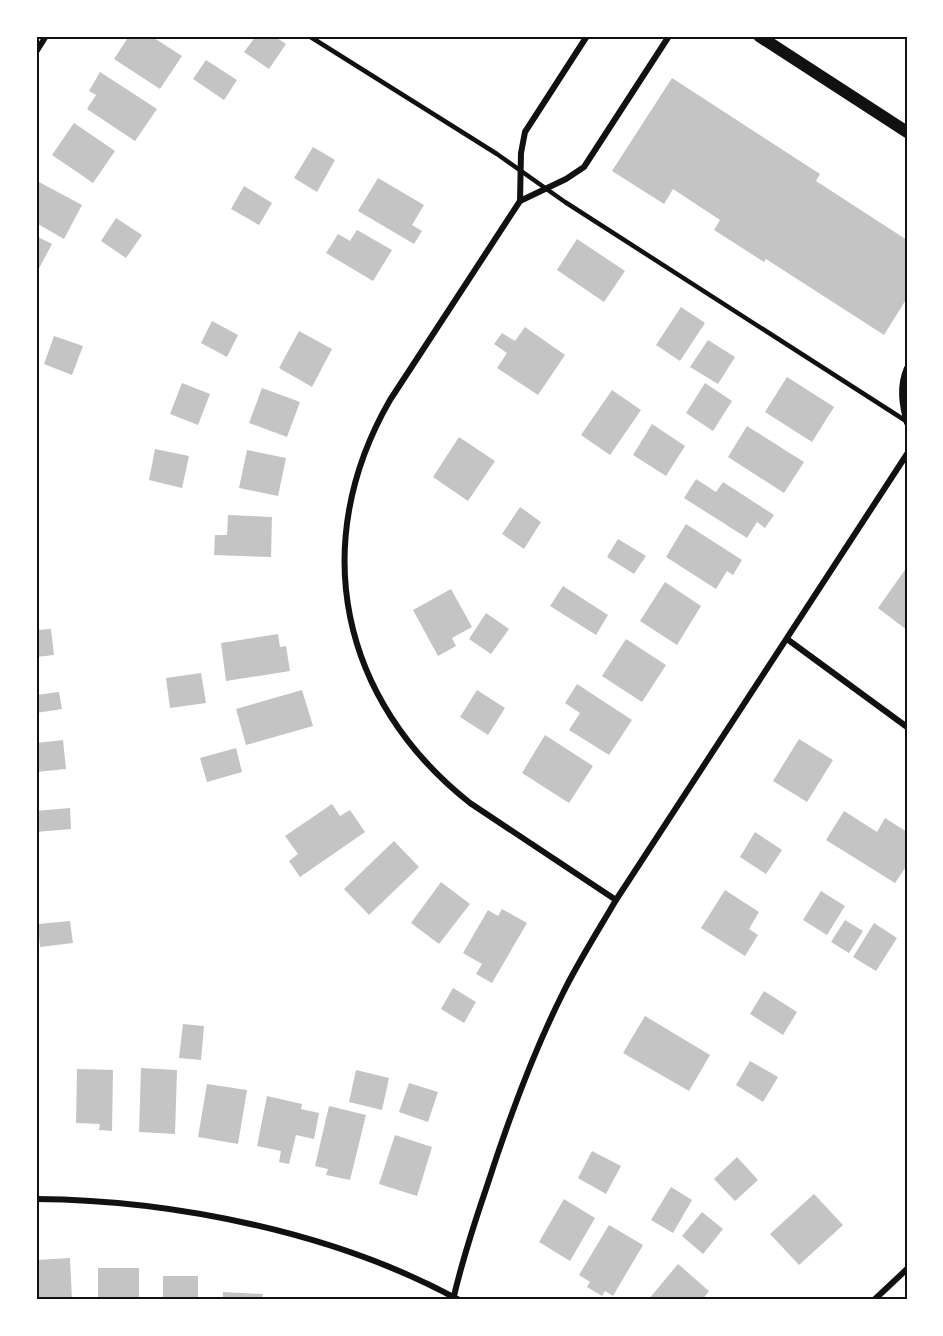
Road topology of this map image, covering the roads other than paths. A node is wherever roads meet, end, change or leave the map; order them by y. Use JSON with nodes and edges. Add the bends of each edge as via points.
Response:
{"nodes":[{"id":1,"x":46,"y":36,"type":"edge"},
{"id":2,"x":309,"y":36,"type":"edge"},
{"id":3,"x":587,"y":36,"type":"edge"},
{"id":4,"x":669,"y":36,"type":"edge"},
{"id":5,"x":759,"y":36,"type":"edge"},
{"id":6,"x":36,"y":52,"type":"edge"},
{"id":7,"x":907,"y":132,"type":"edge"},
{"id":8,"x":521,"y":171,"type":"junction"},
{"id":9,"x":546,"y":189,"type":"junction"},
{"id":10,"x":520,"y":201,"type":"junction"},
{"id":11,"x":907,"y":368,"type":"edge"},
{"id":12,"x":907,"y":422,"type":"edge"},
{"id":13,"x":907,"y":454,"type":"edge"},
{"id":14,"x":787,"y":639,"type":"junction"},
{"id":15,"x":907,"y":727,"type":"edge"},
{"id":16,"x":616,"y":900,"type":"junction"},
{"id":17,"x":36,"y":1199,"type":"edge"},
{"id":18,"x":907,"y":1269,"type":"edge"},
{"id":19,"x":455,"y":1299,"type":"edge"},
{"id":20,"x":873,"y":1300,"type":"edge"}],
"edges":[{"from":1,"to":6,"type":"street"},
{"from":2,"to":8,"type":"lane"},
{"from":3,"to":8,"type":"street","via":[[525,132]]},
{"from":4,"to":9,"type":"street","via":[[584,167]]},
{"from":5,"to":7,"type":"main road"},
{"from":8,"to":9,"type":"lane"},
{"from":8,"to":10,"type":"street"},
{"from":9,"to":10,"type":"street"},
{"from":9,"to":12,"type":"lane"},
{"from":10,"to":16,"type":"street","via":[[376,424],[348,507],[345,580],[363,662],[381,700],[410,745],[448,786],[470,803]]},
{"from":11,"to":12,"type":"street","via":[[902,385]]},
{"from":13,"to":14,"type":"street"},
{"from":14,"to":15,"type":"street"},
{"from":14,"to":16,"type":"street"},
{"from":16,"to":19,"type":"street","via":[[562,994],[524,1080],[466,1251]]},
{"from":17,"to":19,"type":"street","via":[[152,1207],[253,1224],[358,1256]]},
{"from":18,"to":20,"type":"street"}]}
